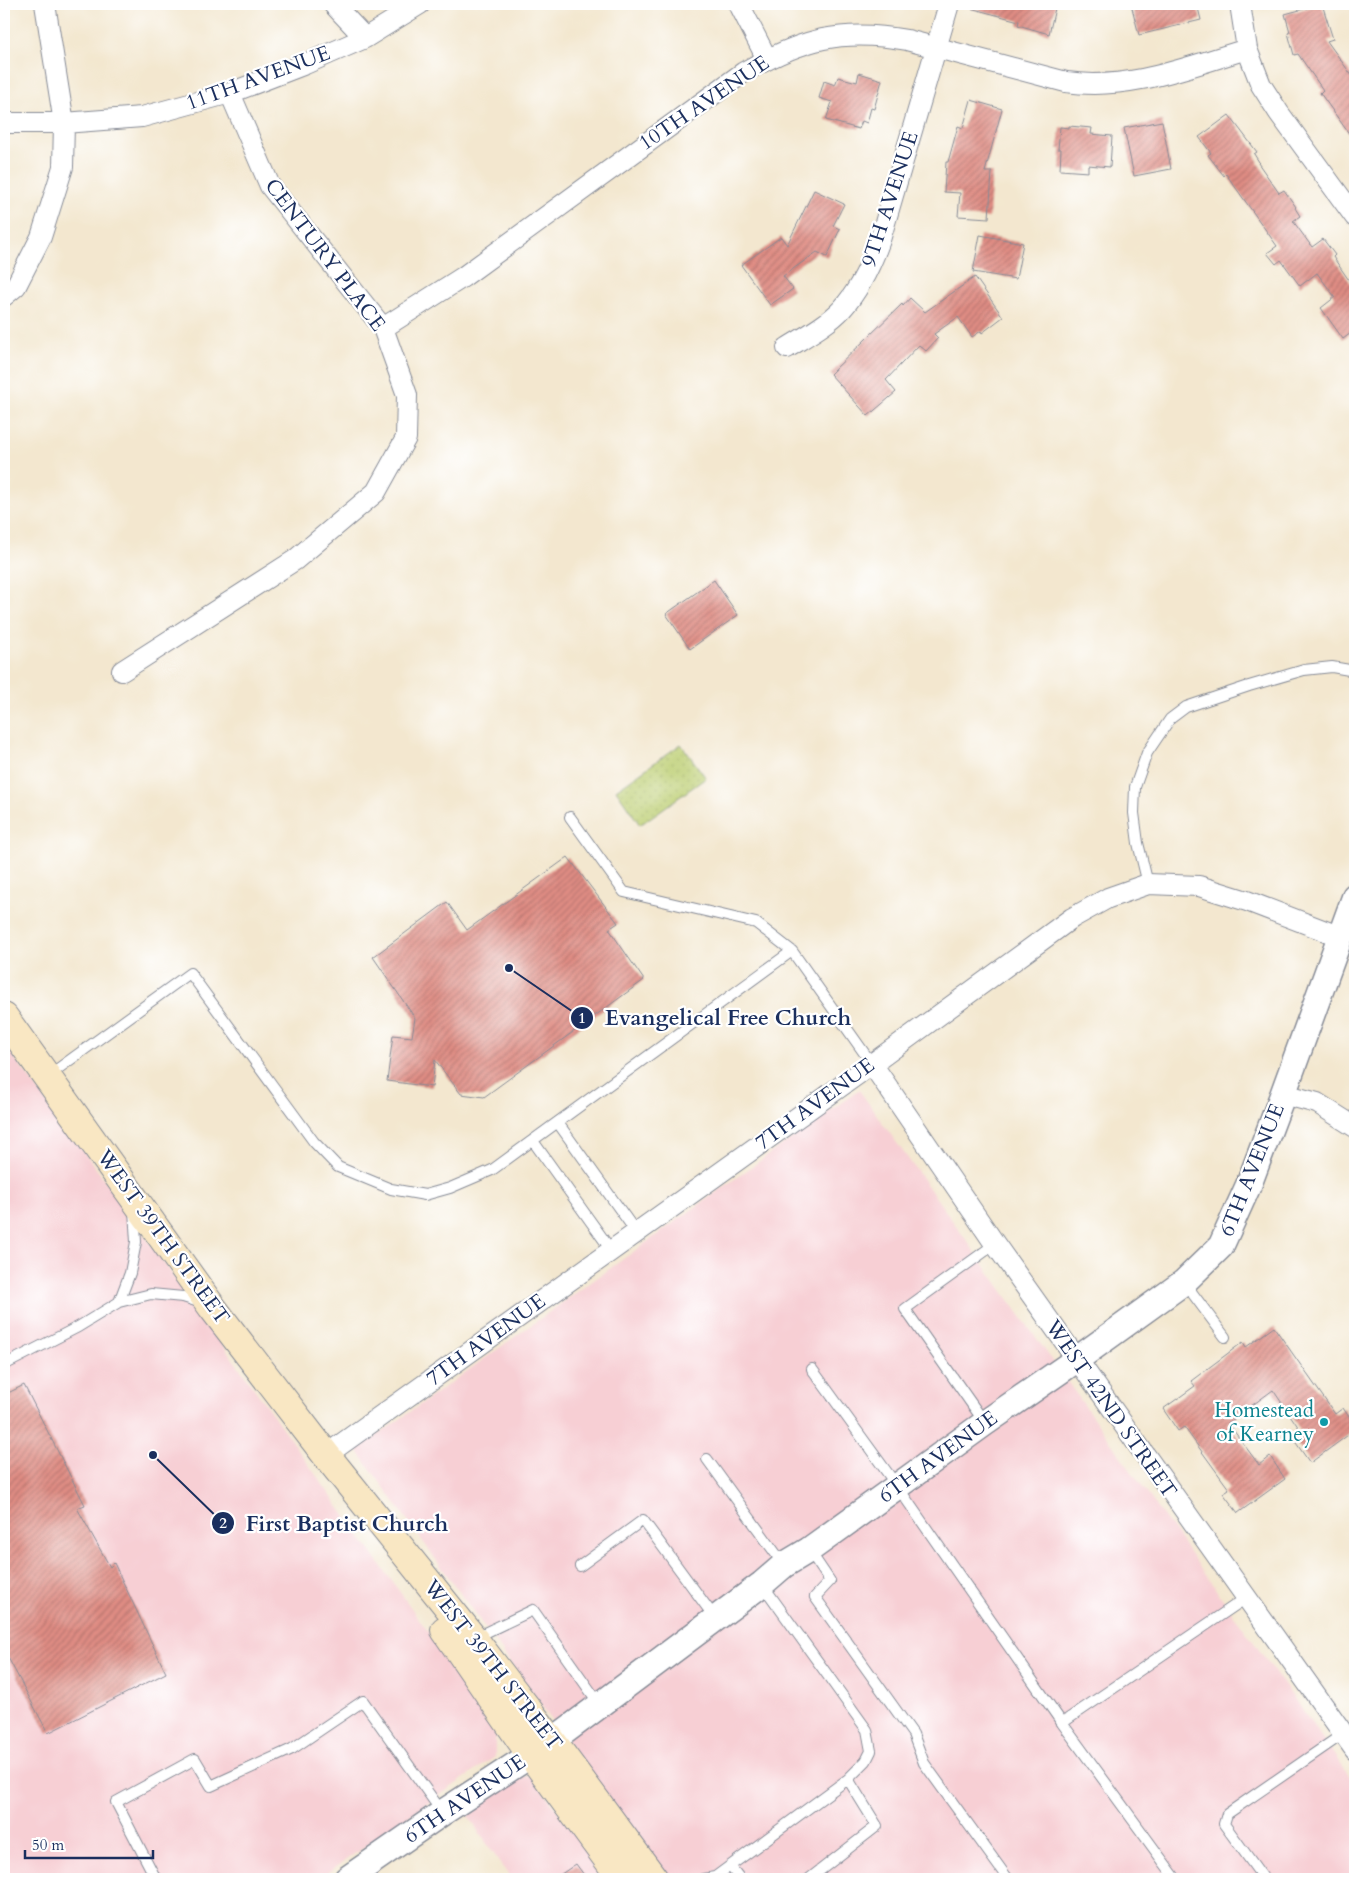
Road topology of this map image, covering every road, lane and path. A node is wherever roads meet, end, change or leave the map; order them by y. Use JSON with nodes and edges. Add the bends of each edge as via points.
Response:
{"nodes":[{"id":1,"x":45,"y":4,"type":"edge"},
{"id":2,"x":333,"y":4,"type":"edge"},
{"id":3,"x":420,"y":4,"type":"edge"},
{"id":4,"x":739,"y":4,"type":"edge"},
{"id":5,"x":949,"y":4,"type":"edge"},
{"id":6,"x":1240,"y":4,"type":"edge"},
{"id":7,"x":365,"y":38,"type":"junction"},
{"id":8,"x":936,"y":47,"type":"junction"},
{"id":9,"x":1247,"y":49,"type":"junction"},
{"id":10,"x":767,"y":59,"type":"junction"},
{"id":11,"x":230,"y":93,"type":"junction"},
{"id":12,"x":64,"y":122,"type":"junction"},
{"id":13,"x":4,"y":123,"type":"edge"},
{"id":14,"x":1355,"y":217,"type":"edge"},
{"id":15,"x":4,"y":296,"type":"edge"},
{"id":16,"x":383,"y":328,"type":"junction"},
{"id":17,"x":787,"y":348,"type":"dead end"},
{"id":18,"x":122,"y":671,"type":"dead end"},
{"id":19,"x":1355,"y":671,"type":"edge"},
{"id":20,"x":570,"y":817,"type":"dead end"},
{"id":21,"x":1148,"y":884,"type":"junction"},
{"id":22,"x":1355,"y":896,"type":"edge"},
{"id":23,"x":1346,"y":933,"type":"edge"},
{"id":24,"x":792,"y":951,"type":"junction"},
{"id":25,"x":4,"y":1017,"type":"edge"},
{"id":26,"x":872,"y":1064,"type":"junction"},
{"id":27,"x":47,"y":1077,"type":"junction"},
{"id":28,"x":1283,"y":1094,"type":"junction"},
{"id":29,"x":558,"y":1124,"type":"junction"},
{"id":30,"x":1355,"y":1127,"type":"edge"},
{"id":31,"x":533,"y":1141,"type":"junction"},
{"id":32,"x":134,"y":1198,"type":"junction"},
{"id":33,"x":636,"y":1232,"type":"junction"},
{"id":34,"x":995,"y":1244,"type":"junction"},
{"id":35,"x":611,"y":1250,"type":"junction"},
{"id":36,"x":1184,"y":1282,"type":"junction"},
{"id":37,"x":119,"y":1302,"type":"junction"},
{"id":38,"x":212,"y":1307,"type":"junction"},
{"id":39,"x":1225,"y":1337,"type":"dead end"},
{"id":40,"x":1076,"y":1360,"type":"junction"},
{"id":41,"x":4,"y":1365,"type":"edge"},
{"id":42,"x":812,"y":1369,"type":"dead end"},
{"id":43,"x":984,"y":1423,"type":"junction"},
{"id":44,"x":326,"y":1455,"type":"junction"},
{"id":45,"x":707,"y":1459,"type":"dead end"},
{"id":46,"x":897,"y":1486,"type":"junction"},
{"id":47,"x":809,"y":1550,"type":"junction"},
{"id":48,"x":580,"y":1566,"type":"dead end"},
{"id":49,"x":784,"y":1566,"type":"junction"},
{"id":50,"x":762,"y":1584,"type":"junction"},
{"id":51,"x":1246,"y":1598,"type":"junction"},
{"id":52,"x":715,"y":1618,"type":"junction"},
{"id":53,"x":473,"y":1638,"type":"junction"},
{"id":54,"x":600,"y":1705,"type":"junction"},
{"id":55,"x":1062,"y":1723,"type":"junction"},
{"id":56,"x":1343,"y":1734,"type":"junction"},
{"id":57,"x":542,"y":1748,"type":"junction"},
{"id":58,"x":1355,"y":1750,"type":"edge"},
{"id":59,"x":848,"y":1779,"type":"junction"},
{"id":60,"x":442,"y":1813,"type":"junction"},
{"id":61,"x":730,"y":1866,"type":"junction"},
{"id":62,"x":156,"y":1879,"type":"edge"},
{"id":63,"x":346,"y":1879,"type":"edge"},
{"id":64,"x":622,"y":1879,"type":"edge"},
{"id":65,"x":654,"y":1879,"type":"edge"},
{"id":66,"x":703,"y":1879,"type":"edge"},
{"id":67,"x":740,"y":1879,"type":"edge"},
{"id":68,"x":809,"y":1879,"type":"edge"},
{"id":69,"x":1008,"y":1879,"type":"edge"},
{"id":70,"x":1176,"y":1879,"type":"edge"},
{"id":71,"x":1264,"y":1879,"type":"edge"}],
"edges":[{"from":1,"to":12,"type":"street"},
{"from":2,"to":7,"type":"street"},
{"from":3,"to":7,"type":"street","name":"11TH AVENUE"},
{"from":4,"to":10,"type":"street"},
{"from":5,"to":8,"type":"street","name":"9TH AVENUE"},
{"from":6,"to":9,"type":"street"},
{"from":7,"to":11,"type":"street","name":"11TH AVENUE"},
{"from":8,"to":9,"type":"street","name":"10TH AVENUE","via":[[1086,85],[1132,82]]},
{"from":8,"to":10,"type":"street","name":"10TH AVENUE","via":[[884,35],[856,34],[824,37]]},
{"from":8,"to":17,"type":"street","name":"9TH AVENUE","via":[[870,266],[842,309]]},
{"from":9,"to":14,"type":"street","via":[[1261,85],[1279,113]]},
{"from":10,"to":16,"type":"street","name":"10TH AVENUE","via":[[643,144],[463,276]]},
{"from":11,"to":12,"type":"street","name":"11TH AVENUE","via":[[142,117]]},
{"from":11,"to":16,"type":"street","name":"CENTURY PLACE","via":[[270,186]]},
{"from":12,"to":13,"type":"street","name":"11TH AVENUE"},
{"from":12,"to":15,"type":"street","via":[[63,167],[41,237],[16,286]]},
{"from":16,"to":18,"type":"street","name":"CENTURY PLACE","via":[[407,395],[406,438],[376,492],[295,560]]},
{"from":19,"to":21,"type":"lane","via":[[1332,667],[1304,670],[1186,707],[1170,719],[1147,753],[1135,787],[1138,843]]},
{"from":20,"to":24,"type":"lane","via":[[624,892],[756,923]]},
{"from":21,"to":23,"type":"street","name":"7TH AVENUE","via":[[1199,886]]},
{"from":21,"to":26,"type":"street","name":"7TH AVENUE","via":[[1108,898],[1072,918]]},
{"from":22,"to":23,"type":"street","name":"6TH AVENUE"},
{"from":23,"to":28,"type":"street","name":"6TH AVENUE"},
{"from":24,"to":26,"type":"lane"},
{"from":24,"to":29,"type":"lane"},
{"from":25,"to":27,"type":"main road","name":"WEST 39TH STREET"},
{"from":26,"to":33,"type":"street","name":"7TH AVENUE"},
{"from":26,"to":34,"type":"street","name":"WEST 42ND STREET"},
{"from":27,"to":31,"type":"lane","via":[[190,973],[314,1142],[338,1167],[391,1189],[425,1195],[492,1170]]},
{"from":27,"to":32,"type":"main road","name":"WEST 39TH STREET"},
{"from":28,"to":30,"type":"street","via":[[1317,1103]]},
{"from":28,"to":36,"type":"street","name":"6TH AVENUE","via":[[1221,1246]]},
{"from":29,"to":31,"type":"lane"},
{"from":29,"to":33,"type":"lane"},
{"from":31,"to":35,"type":"lane"},
{"from":32,"to":37,"type":"lane","via":[[136,1242],[130,1273]]},
{"from":32,"to":38,"type":"main road","name":"WEST 39TH STREET"},
{"from":33,"to":35,"type":"street","name":"7TH AVENUE"},
{"from":34,"to":40,"type":"street","name":"WEST 42ND STREET"},
{"from":34,"to":43,"type":"lane","via":[[905,1309]]},
{"from":35,"to":44,"type":"street","name":"7TH AVENUE"},
{"from":36,"to":39,"type":"lane"},
{"from":36,"to":40,"type":"street","name":"6TH AVENUE"},
{"from":37,"to":38,"type":"lane","via":[[151,1294],[183,1297]]},
{"from":37,"to":41,"type":"lane"},
{"from":38,"to":44,"type":"main road","name":"WEST 39TH STREET"},
{"from":40,"to":43,"type":"street","name":"6TH AVENUE"},
{"from":40,"to":51,"type":"street","name":"WEST 42ND STREET"},
{"from":42,"to":46,"type":"lane"},
{"from":43,"to":46,"type":"street","name":"6TH AVENUE"},
{"from":44,"to":53,"type":"main road","name":"WEST 39TH STREET"},
{"from":44,"to":57,"type":"main road","name":"WEST 39TH STREET"},
{"from":45,"to":49,"type":"lane"},
{"from":46,"to":47,"type":"street","name":"6TH AVENUE"},
{"from":46,"to":55,"type":"lane"},
{"from":47,"to":49,"type":"street","name":"6TH AVENUE"},
{"from":47,"to":69,"type":"lane","via":[[830,1580],[815,1596],[913,1734],[924,1763]]},
{"from":48,"to":52,"type":"lane","via":[[643,1520]]},
{"from":49,"to":50,"type":"street","name":"6TH AVENUE"},
{"from":50,"to":52,"type":"street","name":"6TH AVENUE"},
{"from":50,"to":59,"type":"lane","via":[[868,1730],[871,1751]]},
{"from":51,"to":55,"type":"lane"},
{"from":51,"to":56,"type":"street","name":"WEST 42ND STREET"},
{"from":52,"to":54,"type":"street","name":"6TH AVENUE"},
{"from":53,"to":54,"type":"lane","via":[[534,1610]]},
{"from":53,"to":57,"type":"main road","name":"WEST 39TH STREET"},
{"from":54,"to":57,"type":"street","name":"6TH AVENUE"},
{"from":55,"to":70,"type":"lane"},
{"from":56,"to":58,"type":"street","name":"WEST 42ND STREET"},
{"from":56,"to":71,"type":"lane","via":[[1227,1814],[1224,1824]]},
{"from":57,"to":60,"type":"street","name":"6TH AVENUE"},
{"from":57,"to":64,"type":"main road","name":"WEST 39TH STREET"},
{"from":57,"to":65,"type":"main road","name":"WEST 39TH STREET"},
{"from":59,"to":61,"type":"lane"},
{"from":59,"to":68,"type":"lane","via":[[877,1826]]},
{"from":60,"to":62,"type":"lane","via":[[363,1701],[292,1749],[211,1786],[195,1759],[116,1802]]},
{"from":60,"to":63,"type":"street","name":"6TH AVENUE"},
{"from":61,"to":66,"type":"lane","via":[[715,1877]]},
{"from":61,"to":67,"type":"lane"}]}
